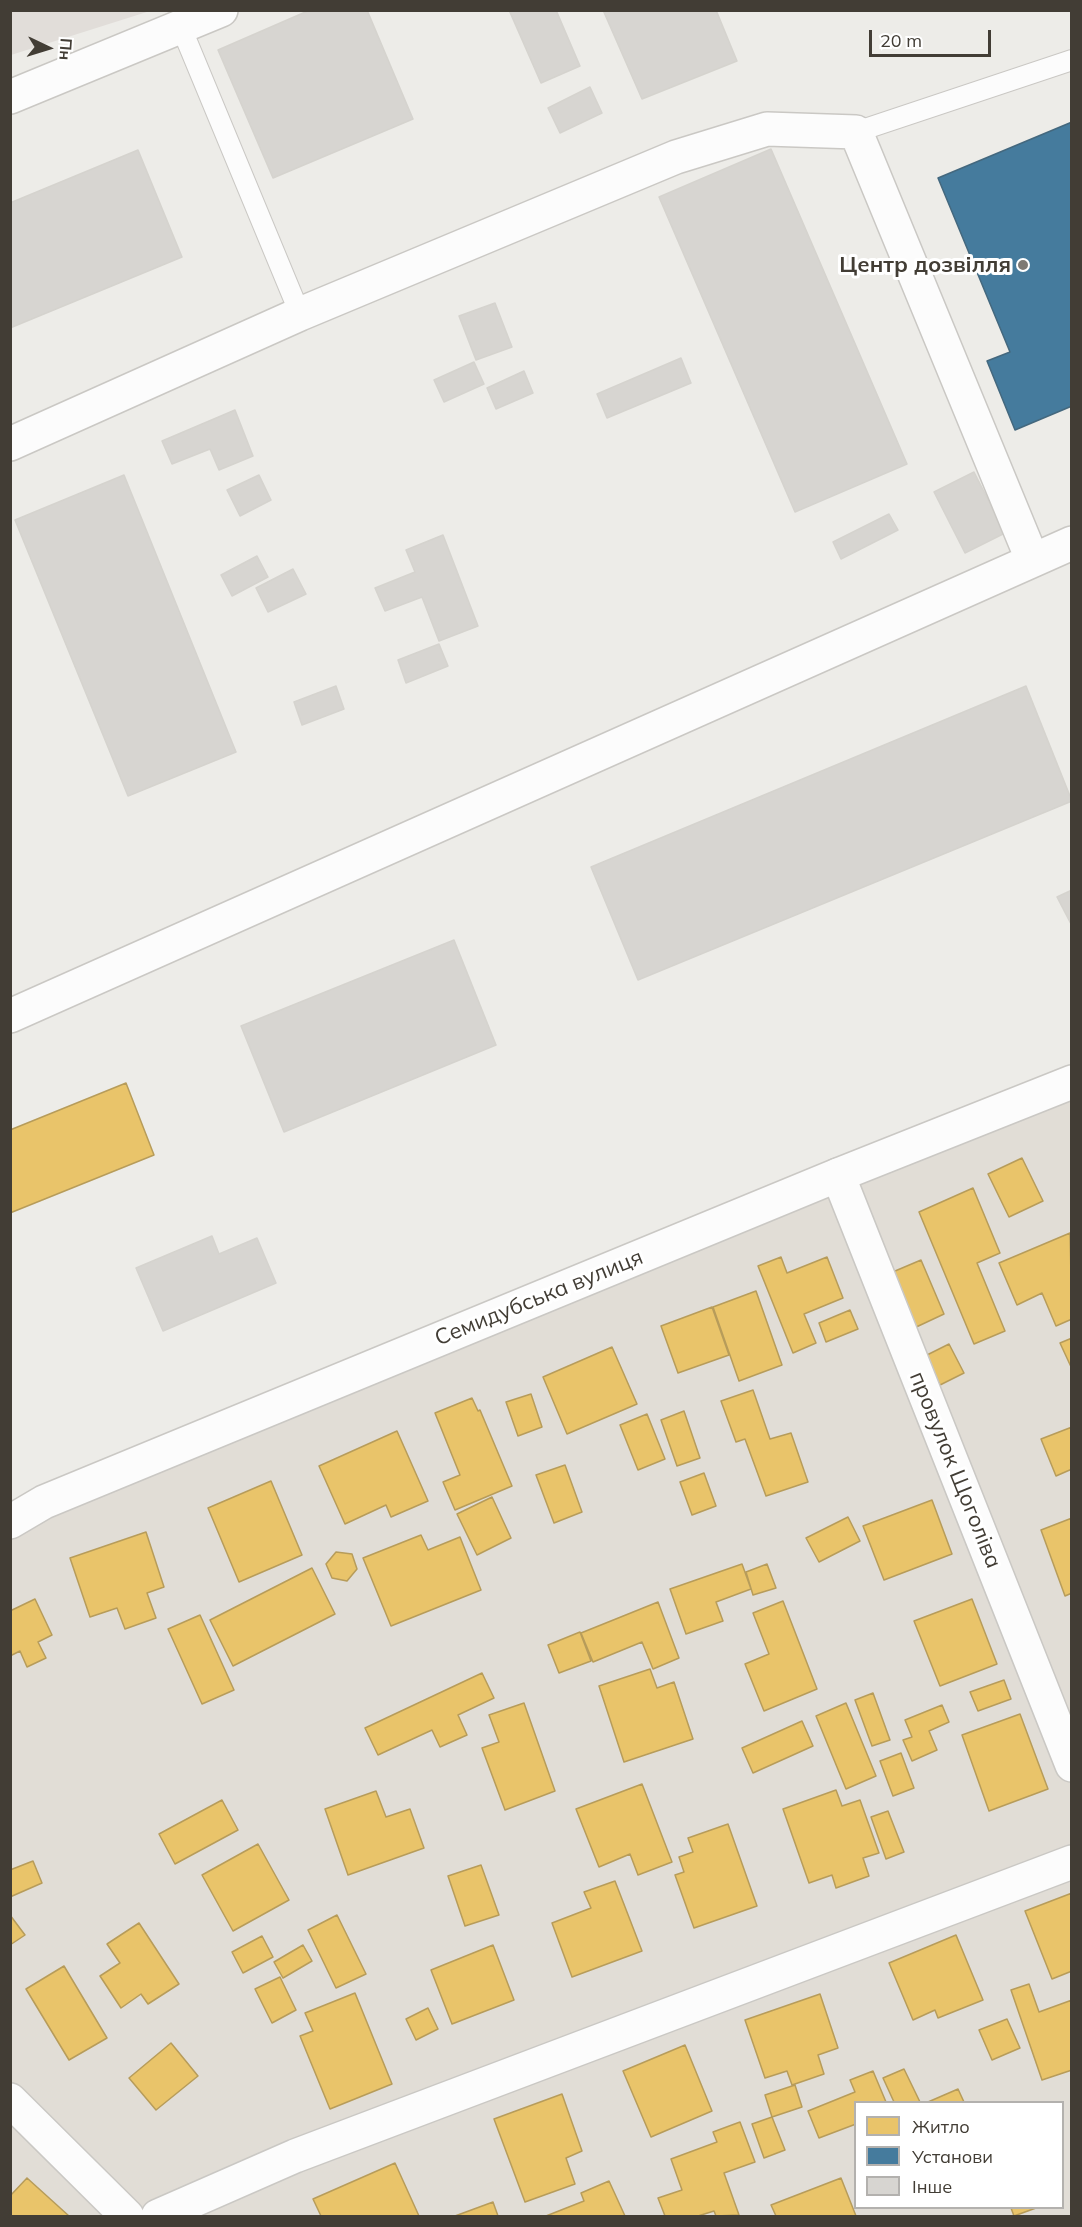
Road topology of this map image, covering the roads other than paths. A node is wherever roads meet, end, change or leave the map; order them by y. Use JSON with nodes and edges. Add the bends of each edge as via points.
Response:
{"nodes":[{"id":1,"x":221,"y":10,"type":"edge"},
{"id":2,"x":181,"y":27,"type":"junction"},
{"id":3,"x":1071,"y":60,"type":"edge"},
{"id":4,"x":10,"y":97,"type":"edge"},
{"id":5,"x":856,"y":132,"type":"junction"},
{"id":6,"x":300,"y":314,"type":"junction"},
{"id":7,"x":10,"y":444,"type":"edge"},
{"id":8,"x":1071,"y":543,"type":"edge"},
{"id":9,"x":1032,"y":559,"type":"junction"},
{"id":10,"x":10,"y":1016,"type":"edge"},
{"id":11,"x":1071,"y":1082,"type":"edge"},
{"id":12,"x":838,"y":1175,"type":"junction"},
{"id":13,"x":10,"y":1522,"type":"edge"},
{"id":14,"x":1071,"y":1765,"type":"edge"},
{"id":15,"x":1071,"y":1862,"type":"edge"},
{"id":16,"x":10,"y":2100,"type":"edge"},
{"id":17,"x":127,"y":2217,"type":"edge"},
{"id":18,"x":158,"y":2217,"type":"edge"}],
"edges":[{"from":1,"to":2,"type":"street"},
{"from":2,"to":4,"type":"street"},
{"from":2,"to":6,"type":"lane"},
{"from":3,"to":5,"type":"lane"},
{"from":5,"to":6,"type":"street","via":[[767,129],[676,157]]},
{"from":5,"to":9,"type":"street"},
{"from":6,"to":7,"type":"street"},
{"from":8,"to":9,"type":"street"},
{"from":9,"to":10,"type":"street"},
{"from":11,"to":12,"type":"street","name":"Семидубська вулиця"},
{"from":12,"to":13,"type":"street","name":"Семидубська вулиця","via":[[44,1502]]},
{"from":12,"to":14,"type":"street","name":"провулок Щоголіва"},
{"from":15,"to":18,"type":"street","via":[[295,2156]]},
{"from":16,"to":17,"type":"street"}]}
